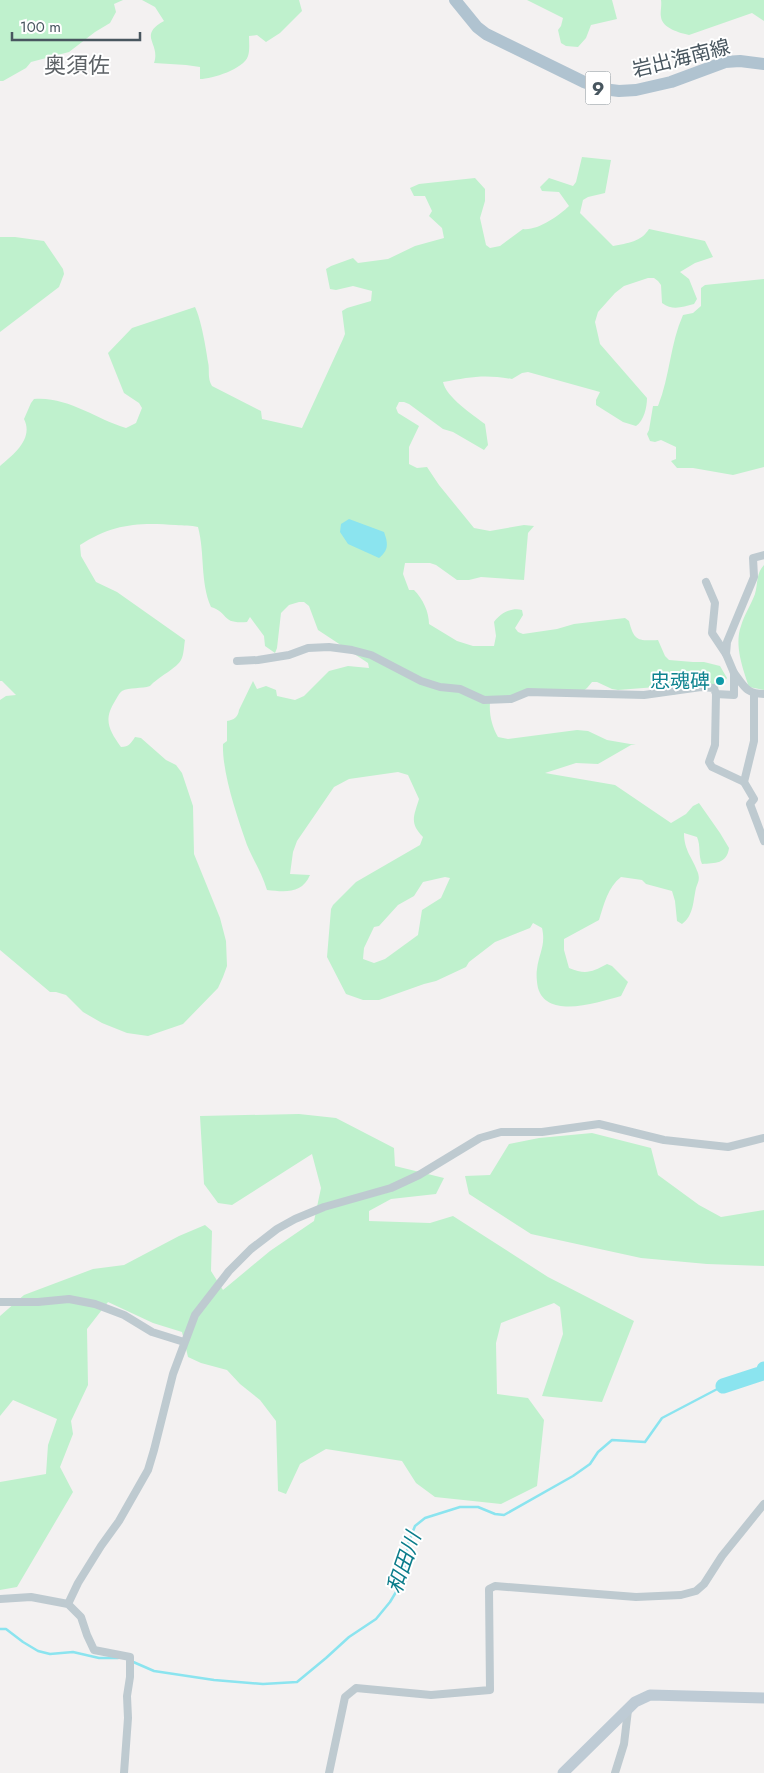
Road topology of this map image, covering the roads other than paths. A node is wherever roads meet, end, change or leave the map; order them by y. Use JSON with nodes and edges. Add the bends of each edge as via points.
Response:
{"nodes":[{"id":1,"x":455,"y":0,"type":"edge"},
{"id":2,"x":764,"y":64,"type":"edge"},
{"id":3,"x":764,"y":555,"type":"edge"},
{"id":4,"x":706,"y":582,"type":"dead end"},
{"id":5,"x":726,"y":654,"type":"junction"},
{"id":6,"x":237,"y":661,"type":"dead end"},
{"id":7,"x":734,"y":673,"type":"junction"},
{"id":8,"x":716,"y":694,"type":"junction"},
{"id":9,"x":754,"y":694,"type":"junction"},
{"id":10,"x":764,"y":694,"type":"edge"},
{"id":11,"x":744,"y":782,"type":"junction"},
{"id":12,"x":764,"y":841,"type":"edge"},
{"id":13,"x":764,"y":1138,"type":"edge"},
{"id":14,"x":0,"y":1302,"type":"edge"},
{"id":15,"x":184,"y":1342,"type":"junction"},
{"id":16,"x":764,"y":1504,"type":"edge"},
{"id":17,"x":0,"y":1598,"type":"edge"},
{"id":18,"x":68,"y":1604,"type":"junction"},
{"id":19,"x":764,"y":1698,"type":"edge"},
{"id":20,"x":628,"y":1710,"type":"junction"},
{"id":21,"x":124,"y":1773,"type":"edge"},
{"id":22,"x":329,"y":1773,"type":"edge"},
{"id":23,"x":563,"y":1773,"type":"edge"},
{"id":24,"x":614,"y":1773,"type":"edge"}],
"edges":[{"from":1,"to":2,"type":"main road","name":"岩出海南線","number":"9","via":[[486,34],[603,89],[636,90],[671,82],[725,62]]},
{"from":3,"to":5,"type":"street","via":[[753,558],[754,577],[727,642]]},
{"from":4,"to":5,"type":"street","via":[[715,603],[712,633]]},
{"from":5,"to":7,"type":"street"},
{"from":6,"to":8,"type":"street","via":[[289,655],[308,648],[352,650],[370,655],[421,680],[440,687],[460,689],[484,700],[511,699],[528,692],[644,695],[701,686],[714,688]]},
{"from":7,"to":8,"type":"street","via":[[734,695]]},
{"from":7,"to":9,"type":"street"},
{"from":8,"to":11,"type":"street","via":[[715,745],[709,762],[712,767]]},
{"from":9,"to":10,"type":"street"},
{"from":9,"to":11,"type":"street","via":[[754,741]]},
{"from":11,"to":12,"type":"street","via":[[754,798],[750,804]]},
{"from":13,"to":15,"type":"street","via":[[728,1146],[664,1140],[598,1124],[542,1132],[501,1132],[480,1138],[420,1175],[391,1188],[324,1207],[277,1229],[229,1271],[195,1315]]},
{"from":14,"to":15,"type":"street","via":[[69,1299],[96,1304],[124,1315],[152,1332]]},
{"from":15,"to":18,"type":"street","via":[[148,1470]]},
{"from":16,"to":22,"type":"street","via":[[696,1591],[636,1597],[495,1586],[489,1589],[490,1690],[431,1695],[356,1688],[346,1697]]},
{"from":17,"to":18,"type":"street","via":[[31,1597]]},
{"from":18,"to":21,"type":"street","via":[[81,1617],[94,1650],[130,1657]]},
{"from":19,"to":20,"type":"main road","via":[[650,1695],[635,1702]]},
{"from":20,"to":23,"type":"main road"},
{"from":20,"to":24,"type":"street","via":[[624,1744]]}]}
